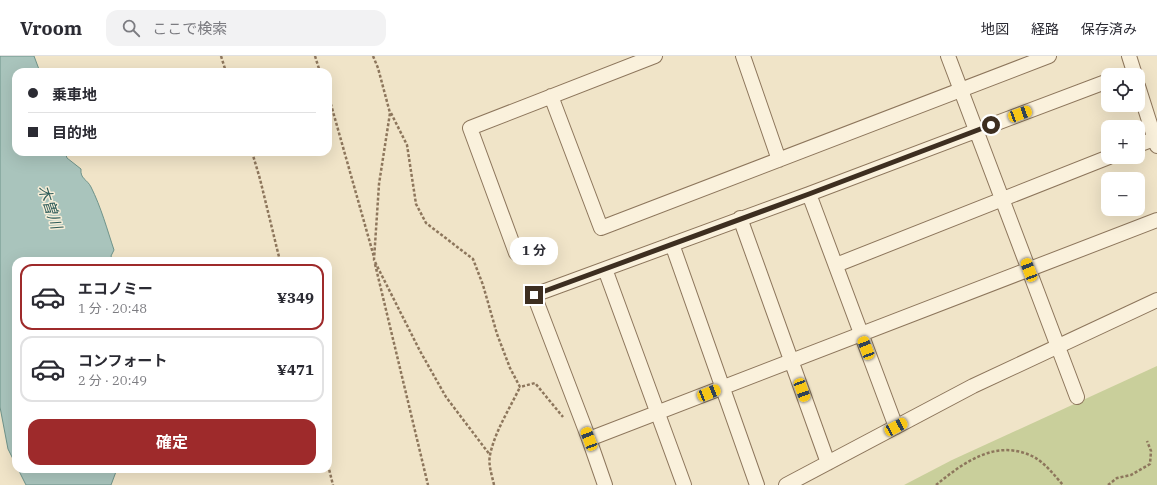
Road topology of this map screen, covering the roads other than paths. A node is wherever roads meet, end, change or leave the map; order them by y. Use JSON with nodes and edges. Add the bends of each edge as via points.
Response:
{"nodes":[{"id":1,"x":654,"y":56,"type":"edge"},
{"id":2,"x":743,"y":56,"type":"edge"},
{"id":3,"x":948,"y":56,"type":"edge"},
{"id":4,"x":1049,"y":56,"type":"edge"},
{"id":5,"x":1129,"y":56,"type":"edge"},
{"id":6,"x":1130,"y":68,"type":"edge"},
{"id":7,"x":1101,"y":84,"type":"edge"},
{"id":8,"x":961,"y":91,"type":"junction"},
{"id":9,"x":551,"y":96,"type":"junction"},
{"id":10,"x":1145,"y":108,"type":"edge"},
{"id":11,"x":976,"y":130,"type":"junction"},
{"id":12,"x":1156,"y":142,"type":"edge"},
{"id":13,"x":1145,"y":144,"type":"edge"},
{"id":14,"x":779,"y":160,"type":"junction"},
{"id":15,"x":1101,"y":160,"type":"edge"},
{"id":16,"x":809,"y":194,"type":"junction"},
{"id":17,"x":1002,"y":199,"type":"junction"},
{"id":18,"x":740,"y":218,"type":"junction"},
{"id":19,"x":1157,"y":220,"type":"edge"},
{"id":20,"x":672,"y":244,"type":"junction"},
{"id":21,"x":516,"y":253,"type":"dead end"},
{"id":22,"x":836,"y":265,"type":"junction"},
{"id":23,"x":605,"y":269,"type":"junction"},
{"id":24,"x":1029,"y":270,"type":"junction"},
{"id":25,"x":1157,"y":300,"type":"edge"},
{"id":26,"x":861,"y":334,"type":"junction"},
{"id":27,"x":1058,"y":346,"type":"junction"},
{"id":28,"x":792,"y":361,"type":"junction"},
{"id":29,"x":722,"y":388,"type":"junction"},
{"id":30,"x":1077,"y":396,"type":"dead end"},
{"id":31,"x":657,"y":413,"type":"junction"},
{"id":32,"x":896,"y":427,"type":"junction"},
{"id":33,"x":589,"y":439,"type":"junction"},
{"id":34,"x":828,"y":463,"type":"junction"},
{"id":35,"x":605,"y":485,"type":"edge"},
{"id":36,"x":684,"y":485,"type":"edge"},
{"id":37,"x":757,"y":485,"type":"edge"},
{"id":38,"x":786,"y":485,"type":"edge"}],
"edges":[{"from":1,"to":9,"type":"street"},
{"from":2,"to":14,"type":"street"},
{"from":3,"to":8,"type":"street"},
{"from":4,"to":8,"type":"street"},
{"from":5,"to":6,"type":"street"},
{"from":7,"to":11,"type":"street"},
{"from":8,"to":11,"type":"street"},
{"from":8,"to":14,"type":"street"},
{"from":9,"to":14,"type":"street","via":[[601,228]]},
{"from":9,"to":21,"type":"street","via":[[470,128]]},
{"from":10,"to":12,"type":"street"},
{"from":11,"to":16,"type":"street"},
{"from":11,"to":17,"type":"street"},
{"from":12,"to":13,"type":"street"},
{"from":15,"to":17,"type":"street"},
{"from":16,"to":18,"type":"street"},
{"from":16,"to":22,"type":"street"},
{"from":17,"to":22,"type":"street"},
{"from":17,"to":24,"type":"street"},
{"from":18,"to":20,"type":"street"},
{"from":18,"to":28,"type":"street"},
{"from":19,"to":24,"type":"street"},
{"from":20,"to":23,"type":"street"},
{"from":20,"to":29,"type":"street"},
{"from":22,"to":26,"type":"street"},
{"from":23,"to":31,"type":"street"},
{"from":23,"to":33,"type":"street","via":[[534,295]]},
{"from":24,"to":26,"type":"street"},
{"from":24,"to":27,"type":"street"},
{"from":25,"to":27,"type":"street"},
{"from":26,"to":28,"type":"street"},
{"from":26,"to":32,"type":"street"},
{"from":27,"to":30,"type":"street"},
{"from":27,"to":32,"type":"street","via":[[973,386]]},
{"from":28,"to":29,"type":"street"},
{"from":28,"to":34,"type":"street"},
{"from":29,"to":31,"type":"street"},
{"from":29,"to":37,"type":"street"},
{"from":31,"to":33,"type":"street"},
{"from":31,"to":36,"type":"street"},
{"from":32,"to":34,"type":"street"},
{"from":33,"to":35,"type":"street"},
{"from":34,"to":38,"type":"street"}]}
